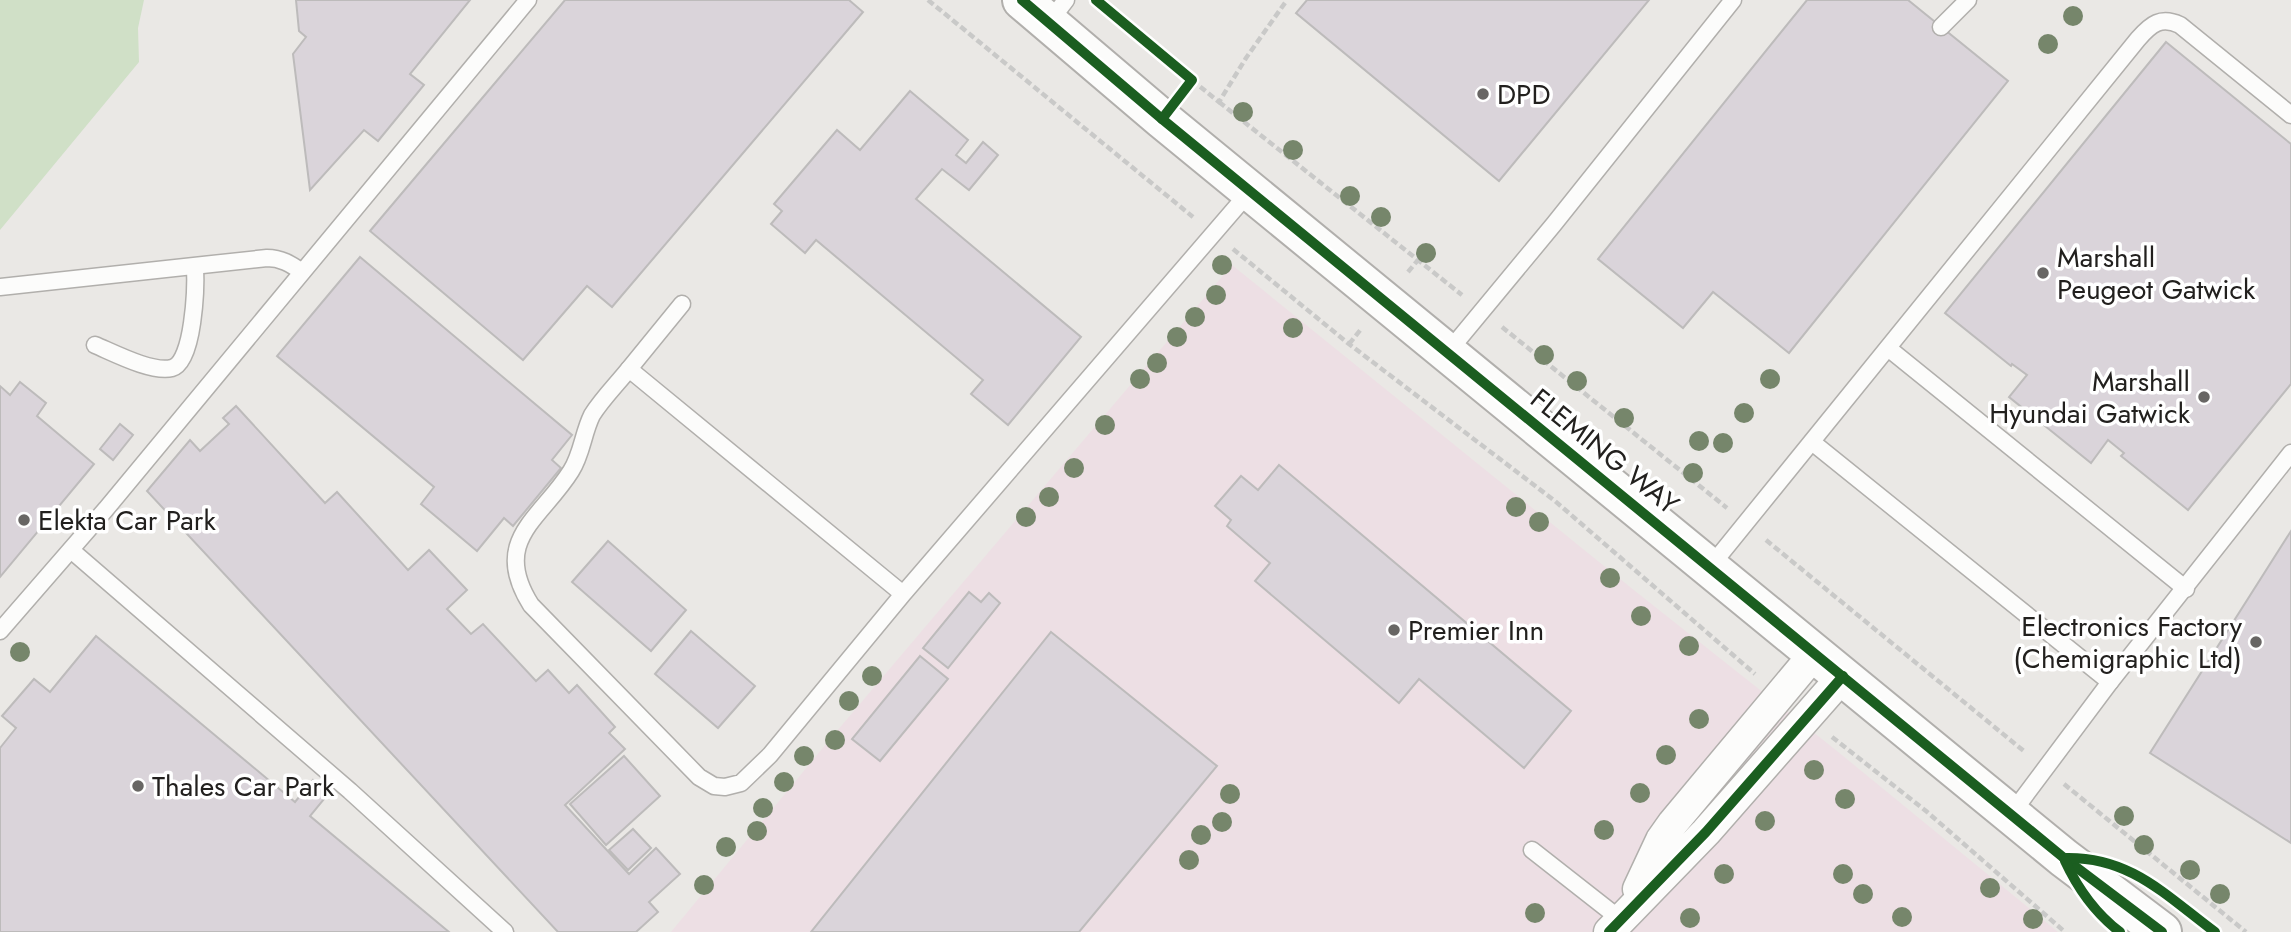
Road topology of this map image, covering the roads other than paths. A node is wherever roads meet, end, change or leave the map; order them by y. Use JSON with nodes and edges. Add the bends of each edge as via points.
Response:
{"nodes":[{"id":1,"x":528,"y":0,"type":"edge"},
{"id":2,"x":1733,"y":0,"type":"edge"},
{"id":3,"x":1968,"y":0,"type":"edge"},
{"id":4,"x":1046,"y":7,"type":"edge"},
{"id":5,"x":1941,"y":27,"type":"dead end"},
{"id":6,"x":2291,"y":115,"type":"edge"},
{"id":7,"x":1251,"y":190,"type":"junction"},
{"id":8,"x":195,"y":267,"type":"junction"},
{"id":9,"x":302,"y":272,"type":"junction"},
{"id":10,"x":0,"y":287,"type":"edge"},
{"id":11,"x":682,"y":304,"type":"dead end"},
{"id":12,"x":95,"y":345,"type":"dead end"},
{"id":13,"x":1888,"y":348,"type":"junction"},
{"id":14,"x":1448,"y":352,"type":"junction"},
{"id":15,"x":629,"y":369,"type":"junction"},
{"id":16,"x":1812,"y":442,"type":"junction"},
{"id":17,"x":2291,"y":453,"type":"edge"},
{"id":18,"x":71,"y":550,"type":"junction"},
{"id":19,"x":1710,"y":567,"type":"junction"},
{"id":20,"x":2186,"y":589,"type":"junction"},
{"id":21,"x":903,"y":594,"type":"junction"},
{"id":22,"x":0,"y":631,"type":"edge"},
{"id":23,"x":1829,"y":664,"type":"junction"},
{"id":24,"x":2110,"y":682,"type":"junction"},
{"id":25,"x":2011,"y":813,"type":"junction"},
{"id":26,"x":1532,"y":850,"type":"dead end"},
{"id":27,"x":1614,"y":926,"type":"edge"},
{"id":28,"x":505,"y":932,"type":"edge"},
{"id":29,"x":2162,"y":932,"type":"edge"}],
"edges":[{"from":1,"to":9,"type":"lane"},
{"from":2,"to":14,"type":"lane"},
{"from":3,"to":5,"type":"lane"},
{"from":4,"to":7,"type":"street","name":"FLEMING WAY","via":[[1162,119]]},
{"from":6,"to":13,"type":"lane","via":[[2180,25],[2154,23]]},
{"from":7,"to":14,"type":"street","name":"FLEMING WAY"},
{"from":7,"to":21,"type":"lane"},
{"from":8,"to":9,"type":"lane","via":[[276,258]]},
{"from":8,"to":10,"type":"lane"},
{"from":8,"to":12,"type":"lane","via":[[190,335],[177,366],[157,368]]},
{"from":9,"to":18,"type":"lane"},
{"from":11,"to":15,"type":"lane"},
{"from":13,"to":16,"type":"lane"},
{"from":13,"to":20,"type":"lane"},
{"from":14,"to":19,"type":"street","name":"FLEMING WAY"},
{"from":15,"to":21,"type":"lane"},
{"from":15,"to":21,"type":"lane","via":[[594,412],[572,470],[522,532],[516,567],[531,605],[683,763],[714,786],[741,783]]},
{"from":16,"to":19,"type":"lane"},
{"from":16,"to":24,"type":"lane"},
{"from":17,"to":20,"type":"lane"},
{"from":18,"to":22,"type":"lane"},
{"from":18,"to":28,"type":"lane","via":[[351,791]]},
{"from":19,"to":23,"type":"street","name":"FLEMING WAY"},
{"from":20,"to":24,"type":"lane"},
{"from":23,"to":25,"type":"street","name":"FLEMING WAY"},
{"from":23,"to":27,"type":"street","via":[[1807,717],[1693,846]]},
{"from":23,"to":27,"type":"street","via":[[1780,695],[1667,832]]},
{"from":24,"to":25,"type":"lane"},
{"from":25,"to":29,"type":"street","name":"FLEMING WAY"},
{"from":26,"to":27,"type":"lane"}]}
